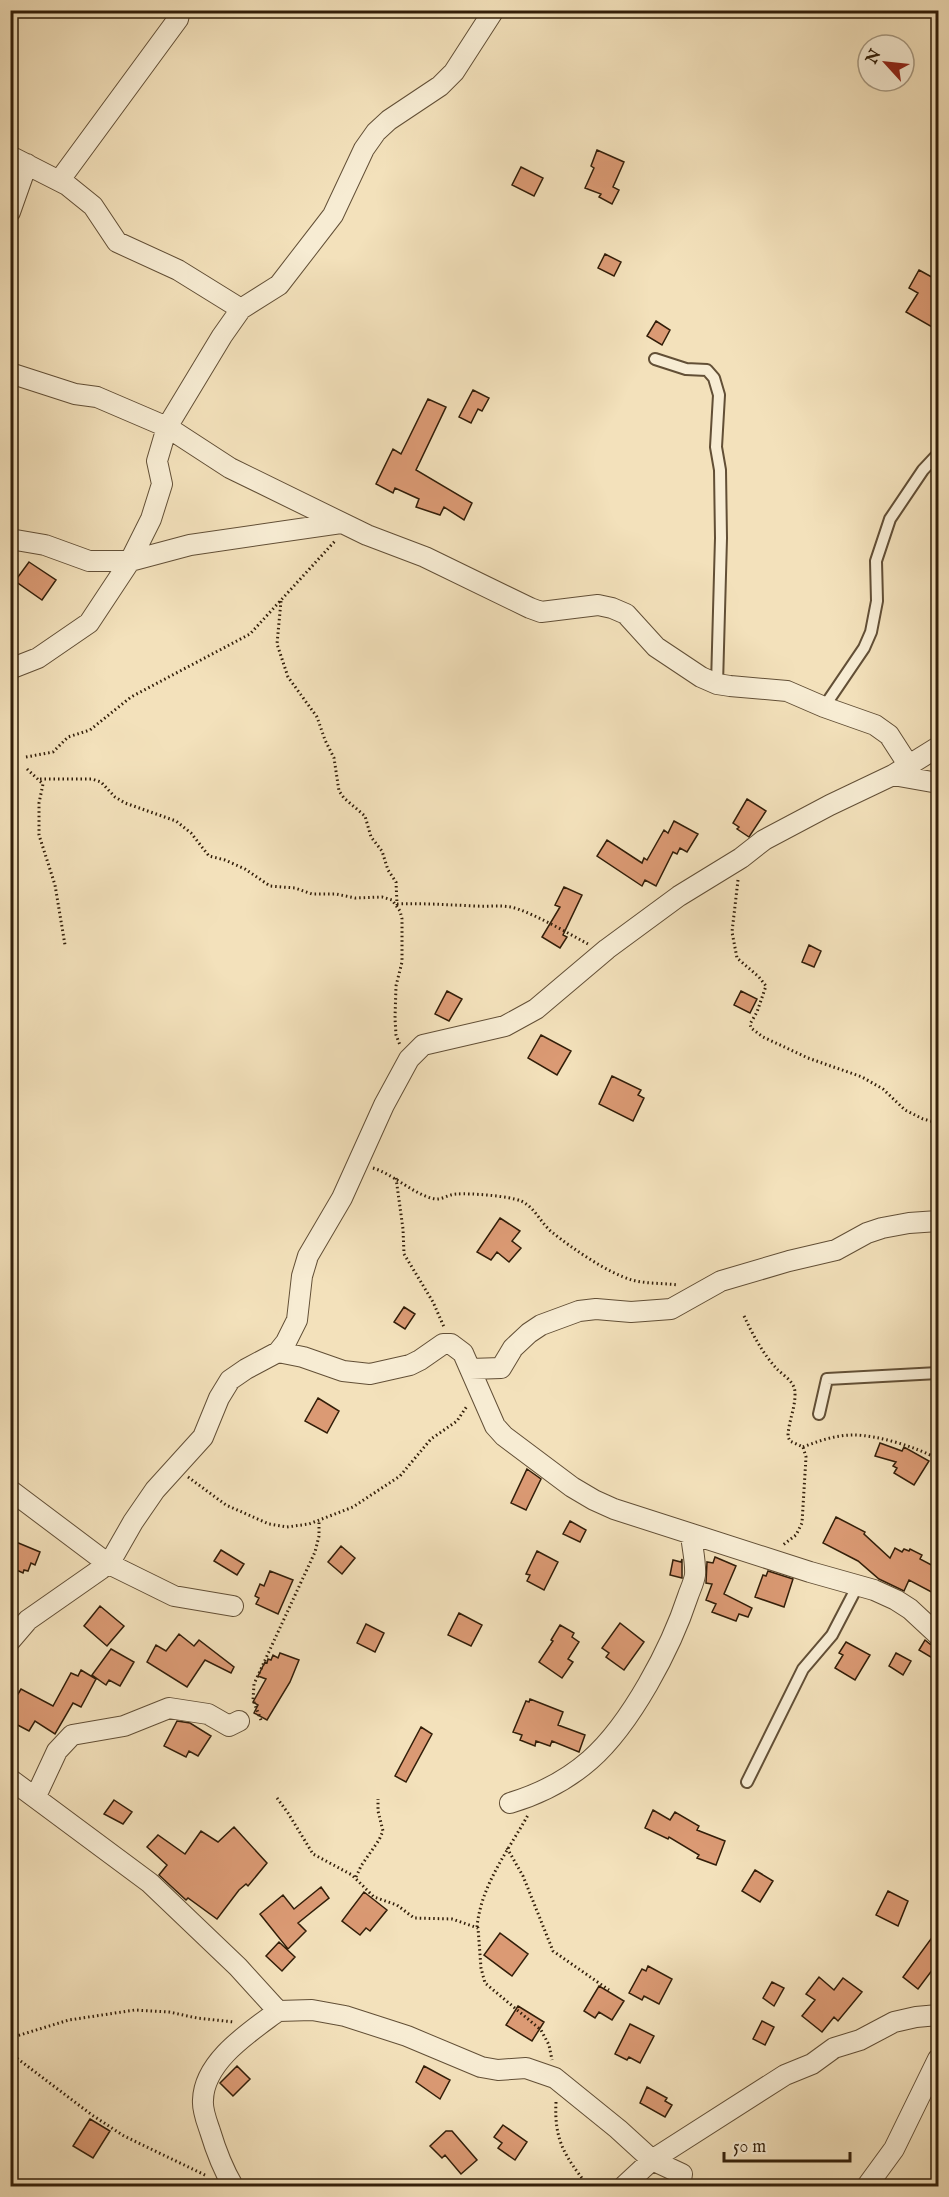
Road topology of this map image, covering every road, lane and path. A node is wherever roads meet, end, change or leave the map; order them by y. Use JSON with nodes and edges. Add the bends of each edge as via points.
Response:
{"nodes":[{"id":1,"x":180,"y":10,"type":"edge"},
{"id":2,"x":494,"y":10,"type":"edge"},
{"id":3,"x":19,"y":160,"type":"edge"},
{"id":4,"x":59,"y":181,"type":"junction"},
{"id":5,"x":10,"y":212,"type":"edge"},
{"id":6,"x":241,"y":309,"type":"junction"},
{"id":7,"x":655,"y":359,"type":"dead end"},
{"id":8,"x":10,"y":373,"type":"edge"},
{"id":9,"x":167,"y":427,"type":"junction"},
{"id":10,"x":939,"y":454,"type":"edge"},
{"id":11,"x":345,"y":524,"type":"junction"},
{"id":12,"x":10,"y":539,"type":"edge"},
{"id":13,"x":130,"y":561,"type":"junction"},
{"id":14,"x":281,"y":601,"type":"junction"},
{"id":15,"x":10,"y":669,"type":"edge"},
{"id":16,"x":717,"y":684,"type":"junction"},
{"id":17,"x":824,"y":707,"type":"junction"},
{"id":18,"x":939,"y":747,"type":"edge"},
{"id":19,"x":26,"y":757,"type":"dead end"},
{"id":20,"x":27,"y":769,"type":"dead end"},
{"id":21,"x":901,"y":770,"type":"junction"},
{"id":22,"x":40,"y":779,"type":"junction"},
{"id":23,"x":939,"y":783,"type":"edge"},
{"id":24,"x":741,"y":858,"type":"junction"},
{"id":25,"x":397,"y":904,"type":"junction"},
{"id":26,"x":65,"y":945,"type":"dead end"},
{"id":27,"x":602,"y":954,"type":"junction"},
{"id":28,"x":409,"y":1059,"type":"junction"},
{"id":29,"x":939,"y":1123,"type":"edge"},
{"id":30,"x":357,"y":1163,"type":"junction"},
{"id":31,"x":396,"y":1178,"type":"junction"},
{"id":32,"x":939,"y":1221,"type":"edge"},
{"id":33,"x":700,"y":1291,"type":"junction"},
{"id":34,"x":744,"y":1316,"type":"dead end"},
{"id":35,"x":447,"y":1343,"type":"junction"},
{"id":36,"x":278,"y":1352,"type":"junction"},
{"id":37,"x":939,"y":1372,"type":"edge"},
{"id":38,"x":474,"y":1377,"type":"junction"},
{"id":39,"x":819,"y":1414,"type":"dead end"},
{"id":40,"x":803,"y":1447,"type":"junction"},
{"id":41,"x":939,"y":1459,"type":"edge"},
{"id":42,"x":175,"y":1467,"type":"junction"},
{"id":43,"x":10,"y":1490,"type":"edge"},
{"id":44,"x":319,"y":1521,"type":"junction"},
{"id":45,"x":691,"y":1534,"type":"junction"},
{"id":46,"x":768,"y":1558,"type":"junction"},
{"id":47,"x":107,"y":1563,"type":"junction"},
{"id":48,"x":858,"y":1585,"type":"junction"},
{"id":49,"x":233,"y":1606,"type":"dead end"},
{"id":50,"x":939,"y":1635,"type":"edge"},
{"id":51,"x":10,"y":1641,"type":"edge"},
{"id":52,"x":261,"y":1720,"type":"dead end"},
{"id":53,"x":239,"y":1721,"type":"dead end"},
{"id":54,"x":10,"y":1779,"type":"edge"},
{"id":55,"x":747,"y":1782,"type":"dead end"},
{"id":56,"x":540,"y":1793,"type":"junction"},
{"id":57,"x":36,"y":1796,"type":"junction"},
{"id":58,"x":276,"y":1798,"type":"dead end"},
{"id":59,"x":378,"y":1799,"type":"dead end"},
{"id":60,"x":510,"y":1803,"type":"dead end"},
{"id":61,"x":507,"y":1848,"type":"junction"},
{"id":62,"x":356,"y":1877,"type":"junction"},
{"id":63,"x":477,"y":1927,"type":"junction"},
{"id":64,"x":609,"y":1990,"type":"dead end"},
{"id":65,"x":278,"y":2011,"type":"junction"},
{"id":66,"x":939,"y":2015,"type":"edge"},
{"id":67,"x":256,"y":2028,"type":"junction"},
{"id":68,"x":10,"y":2038,"type":"edge"},
{"id":69,"x":10,"y":2053,"type":"edge"},
{"id":70,"x":939,"y":2059,"type":"edge"},
{"id":71,"x":555,"y":2078,"type":"junction"},
{"id":72,"x":684,"y":2140,"type":"junction"},
{"id":73,"x":652,"y":2160,"type":"junction"},
{"id":74,"x":211,"y":2179,"type":"dead end"},
{"id":75,"x":686,"y":2183,"type":"edge"},
{"id":76,"x":233,"y":2187,"type":"edge"},
{"id":77,"x":588,"y":2187,"type":"edge"},
{"id":78,"x":624,"y":2187,"type":"edge"},
{"id":79,"x":867,"y":2187,"type":"edge"}],
"edges":[{"from":1,"to":4,"type":"street","via":[[178,19]]},
{"from":2,"to":6,"type":"street","via":[[454,72],[376,132],[333,214],[279,285]]},
{"from":3,"to":4,"type":"street"},
{"from":3,"to":5,"type":"street"},
{"from":4,"to":6,"type":"street","via":[[93,206],[117,242],[178,270]]},
{"from":6,"to":9,"type":"street"},
{"from":7,"to":16,"type":"lane","via":[[686,369],[707,370],[719,395]]},
{"from":8,"to":9,"type":"street","via":[[97,398]]},
{"from":9,"to":11,"type":"street","via":[[230,468]]},
{"from":9,"to":13,"type":"street","via":[[157,461],[162,484],[151,519]]},
{"from":10,"to":17,"type":"lane","via":[[890,519],[876,561],[877,601],[871,632]]},
{"from":11,"to":13,"type":"street","via":[[190,545]]},
{"from":11,"to":14,"type":"path"},
{"from":11,"to":16,"type":"street","via":[[541,612],[598,605],[626,614],[657,647]]},
{"from":12,"to":13,"type":"street","via":[[45,545],[89,561]]},
{"from":13,"to":15,"type":"street","via":[[89,623],[38,658]]},
{"from":14,"to":19,"type":"path","via":[[250,634],[131,697],[90,730],[68,737],[53,752]]},
{"from":14,"to":25,"type":"path","via":[[277,644],[288,677],[317,717],[334,758],[339,790],[365,816],[371,837],[382,851],[396,882]]},
{"from":16,"to":17,"type":"street","via":[[787,691]]},
{"from":17,"to":21,"type":"street","via":[[875,724],[889,735]]},
{"from":18,"to":21,"type":"street"},
{"from":20,"to":22,"type":"path"},
{"from":21,"to":23,"type":"street"},
{"from":21,"to":24,"type":"street","via":[[798,821]]},
{"from":22,"to":25,"type":"path","via":[[101,782],[125,803],[176,821],[209,856],[245,869],[270,886],[312,894],[382,897]]},
{"from":22,"to":26,"type":"path","via":[[43,784],[39,835],[55,885]]},
{"from":24,"to":27,"type":"street","via":[[679,896]]},
{"from":24,"to":29,"type":"path","via":[[732,932],[736,958],[766,986],[751,1029],[808,1058],[862,1077],[883,1089],[905,1110]]},
{"from":25,"to":27,"type":"path","via":[[518,909],[579,937]]},
{"from":25,"to":28,"type":"path","via":[[402,919],[402,962],[396,986],[396,1035]]},
{"from":27,"to":28,"type":"street","via":[[536,1009],[505,1026],[423,1045]]},
{"from":28,"to":30,"type":"street"},
{"from":30,"to":31,"type":"path"},
{"from":30,"to":36,"type":"street","via":[[304,1266],[297,1320]]},
{"from":31,"to":33,"type":"path","via":[[426,1197],[438,1199],[455,1194],[518,1200],[578,1252],[620,1275]]},
{"from":31,"to":35,"type":"path","via":[[404,1254],[444,1323]]},
{"from":32,"to":33,"type":"street","via":[[882,1228],[836,1250],[721,1281]]},
{"from":33,"to":38,"type":"street","via":[[671,1309],[579,1311],[541,1325],[513,1348],[501,1368]]},
{"from":34,"to":40,"type":"path","via":[[772,1364],[794,1387],[788,1437]]},
{"from":35,"to":36,"type":"street","via":[[410,1365],[370,1374],[343,1371]]},
{"from":35,"to":38,"type":"street","via":[[463,1353]]},
{"from":36,"to":42,"type":"street","via":[[231,1380],[203,1437]]},
{"from":37,"to":39,"type":"lane","via":[[827,1379]]},
{"from":38,"to":44,"type":"path","via":[[460,1417],[431,1439],[400,1476],[353,1507]]},
{"from":38,"to":45,"type":"street","via":[[495,1426],[572,1487],[614,1509]]},
{"from":40,"to":41,"type":"path","via":[[852,1435],[897,1444]]},
{"from":40,"to":46,"type":"path","via":[[806,1456],[802,1523],[796,1535]]},
{"from":42,"to":44,"type":"path","via":[[226,1505],[269,1524],[287,1527]]},
{"from":42,"to":47,"type":"street","via":[[155,1490]]},
{"from":43,"to":47,"type":"street"},
{"from":44,"to":52,"type":"path","via":[[315,1552],[254,1684],[254,1706]]},
{"from":45,"to":46,"type":"street"},
{"from":45,"to":56,"type":"street","via":[[695,1575],[679,1624],[661,1660],[620,1726],[590,1760]]},
{"from":46,"to":48,"type":"street"},
{"from":47,"to":49,"type":"street","via":[[174,1596]]},
{"from":47,"to":51,"type":"street","via":[[28,1620]]},
{"from":48,"to":50,"type":"street","via":[[896,1600]]},
{"from":48,"to":55,"type":"lane","via":[[832,1635],[802,1669]]},
{"from":53,"to":57,"type":"street","via":[[229,1726],[208,1714],[169,1708],[124,1726],[72,1735],[57,1751]]},
{"from":54,"to":57,"type":"street"},
{"from":56,"to":60,"type":"street"},
{"from":56,"to":61,"type":"path"},
{"from":57,"to":65,"type":"street","via":[[150,1883],[224,1952]]},
{"from":58,"to":62,"type":"path","via":[[313,1854]]},
{"from":59,"to":62,"type":"path","via":[[383,1831]]},
{"from":61,"to":63,"type":"path","via":[[485,1894]]},
{"from":61,"to":64,"type":"path","via":[[553,1951]]},
{"from":62,"to":63,"type":"path","via":[[374,1897],[397,1905],[414,1918],[452,1919]]},
{"from":63,"to":71,"type":"path","via":[[485,1983],[541,2030],[549,2045]]},
{"from":65,"to":67,"type":"street"},
{"from":65,"to":71,"type":"street","via":[[338,2014],[406,2036],[481,2067],[526,2068]]},
{"from":66,"to":72,"type":"street","via":[[894,2022],[834,2048]]},
{"from":67,"to":68,"type":"path","via":[[223,2020],[135,2010],[69,2020]]},
{"from":67,"to":76,"type":"street","via":[[221,2059],[203,2101],[218,2156]]},
{"from":69,"to":74,"type":"path","via":[[124,2136]]},
{"from":70,"to":79,"type":"street","via":[[894,2149]]},
{"from":71,"to":73,"type":"street"},
{"from":71,"to":77,"type":"path","via":[[558,2138]]},
{"from":72,"to":73,"type":"street"},
{"from":72,"to":75,"type":"street"},
{"from":73,"to":75,"type":"street"},
{"from":73,"to":78,"type":"street"}]}
